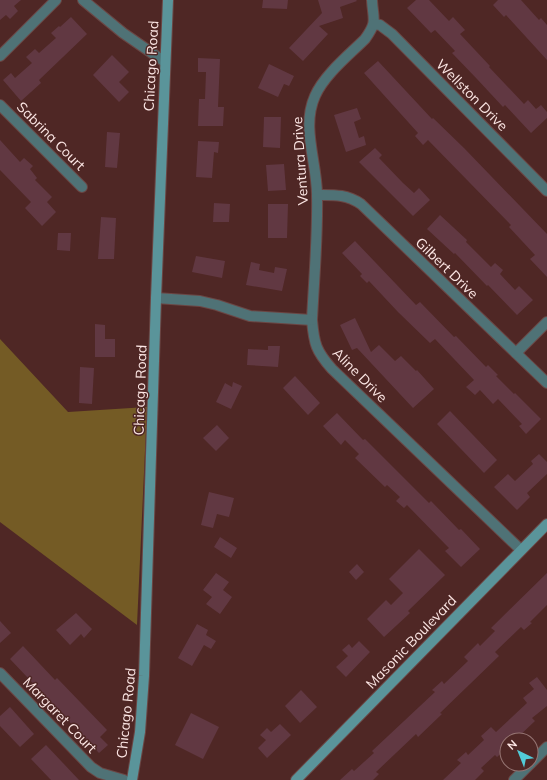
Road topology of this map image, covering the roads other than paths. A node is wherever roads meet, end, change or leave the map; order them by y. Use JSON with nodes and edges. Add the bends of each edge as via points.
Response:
{"nodes":[{"id":1,"x":56,"y":0,"type":"edge"},
{"id":2,"x":83,"y":0,"type":"edge"},
{"id":3,"x":168,"y":0,"type":"edge"},
{"id":4,"x":372,"y":0,"type":"edge"},
{"id":5,"x":374,"y":24,"type":"junction"},
{"id":6,"x":0,"y":56,"type":"edge"},
{"id":7,"x":165,"y":62,"type":"junction"},
{"id":8,"x":0,"y":105,"type":"edge"},
{"id":9,"x":82,"y":187,"type":"dead end"},
{"id":10,"x":547,"y":191,"type":"edge"},
{"id":11,"x":317,"y":195,"type":"junction"},
{"id":12,"x":156,"y":298,"type":"junction"},
{"id":13,"x":312,"y":320,"type":"junction"},
{"id":14,"x":547,"y":322,"type":"edge"},
{"id":15,"x":516,"y":353,"type":"junction"},
{"id":16,"x":547,"y":383,"type":"edge"},
{"id":17,"x":547,"y":524,"type":"edge"},
{"id":18,"x":521,"y":550,"type":"junction"},
{"id":19,"x":0,"y":673,"type":"edge"},
{"id":20,"x":547,"y":747,"type":"edge"},
{"id":21,"x":539,"y":756,"type":"edge"},
{"id":22,"x":522,"y":772,"type":"edge"},
{"id":23,"x":124,"y":780,"type":"edge"},
{"id":24,"x":132,"y":780,"type":"edge"},
{"id":25,"x":296,"y":780,"type":"edge"},
{"id":26,"x":514,"y":780,"type":"edge"}],
"edges":[{"from":1,"to":6,"type":"street"},
{"from":2,"to":7,"type":"street","via":[[123,33]]},
{"from":3,"to":7,"type":"street","name":"Chicago Road"},
{"from":4,"to":5,"type":"street"},
{"from":5,"to":10,"type":"street","name":"Wellston Drive","via":[[380,25],[392,34]]},
{"from":5,"to":11,"type":"street","name":"Ventura Drive","via":[[365,39],[323,83],[311,106],[309,124]]},
{"from":7,"to":12,"type":"street","name":"Chicago Road"},
{"from":8,"to":9,"type":"street","name":"Sabrina Court"},
{"from":11,"to":13,"type":"street","name":"Ventura Drive"},
{"from":11,"to":15,"type":"street","name":"Gilbert Drive","via":[[343,196],[352,198],[360,204]]},
{"from":12,"to":13,"type":"street","via":[[200,301],[250,316]]},
{"from":12,"to":24,"type":"street","name":"Chicago Road","via":[[144,676],[140,732]]},
{"from":13,"to":18,"type":"street","name":"Aline Drive","via":[[317,349],[332,370]]},
{"from":14,"to":15,"type":"street"},
{"from":15,"to":16,"type":"street","name":"Gilbert Drive"},
{"from":17,"to":18,"type":"street","name":"Masonic Boulevard"},
{"from":18,"to":25,"type":"street","name":"Masonic Boulevard"},
{"from":19,"to":23,"type":"street","name":"Margaret Court","via":[[91,767],[100,773]]},
{"from":20,"to":21,"type":"street"},
{"from":22,"to":26,"type":"street"}]}
